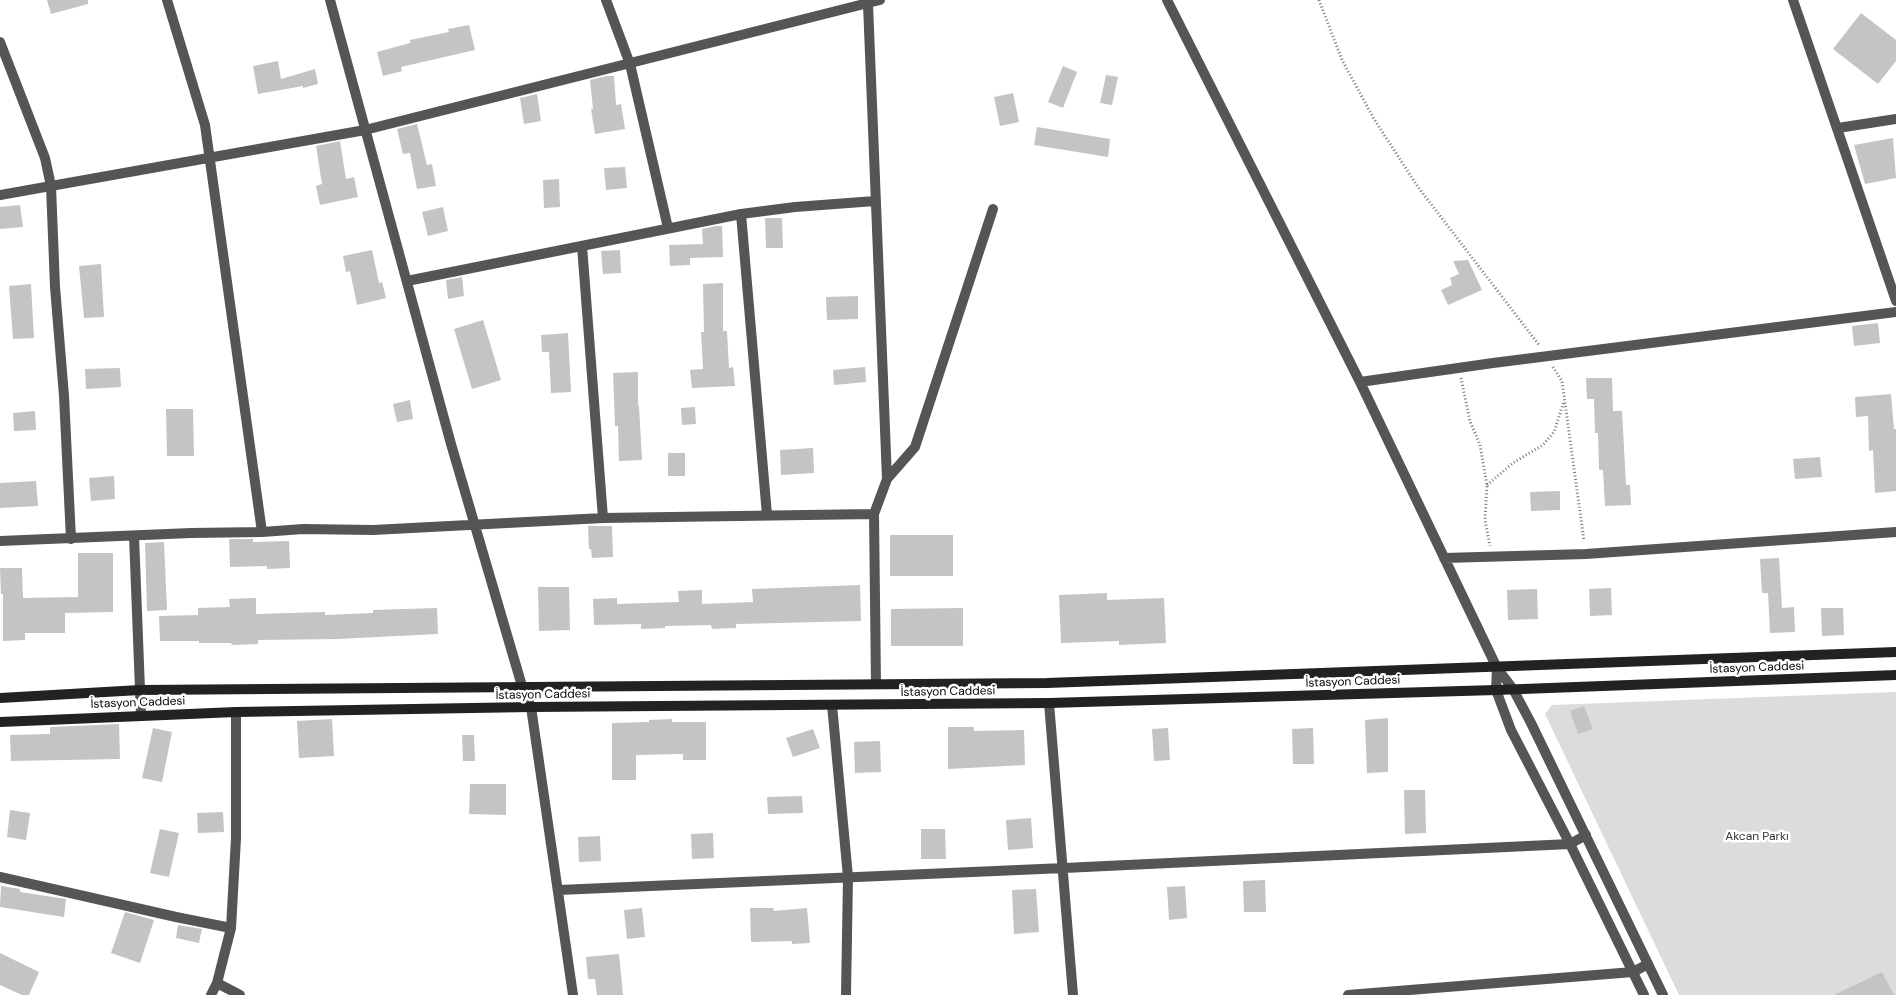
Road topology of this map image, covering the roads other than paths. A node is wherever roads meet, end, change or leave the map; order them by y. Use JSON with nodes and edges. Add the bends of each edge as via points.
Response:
{"nodes":[{"id":1,"x":167,"y":0,"type":"edge"},
{"id":2,"x":330,"y":0,"type":"edge"},
{"id":3,"x":606,"y":0,"type":"edge"},
{"id":4,"x":880,"y":0,"type":"edge"},
{"id":5,"x":1167,"y":0,"type":"edge"},
{"id":6,"x":1793,"y":0,"type":"edge"},
{"id":7,"x":868,"y":4,"type":"junction"},
{"id":8,"x":0,"y":42,"type":"edge"},
{"id":9,"x":630,"y":64,"type":"junction"},
{"id":10,"x":1896,"y":119,"type":"edge"},
{"id":11,"x":1838,"y":128,"type":"junction"},
{"id":12,"x":365,"y":130,"type":"junction"},
{"id":13,"x":210,"y":158,"type":"junction"},
{"id":14,"x":51,"y":186,"type":"junction"},
{"id":15,"x":0,"y":195,"type":"edge"},
{"id":16,"x":875,"y":201,"type":"junction"},
{"id":17,"x":993,"y":209,"type":"dead end"},
{"id":18,"x":741,"y":214,"type":"junction"},
{"id":19,"x":668,"y":228,"type":"junction"},
{"id":20,"x":582,"y":246,"type":"junction"},
{"id":21,"x":408,"y":282,"type":"junction"},
{"id":22,"x":1896,"y":301,"type":"edge"},
{"id":23,"x":1896,"y":312,"type":"edge"},
{"id":24,"x":1360,"y":382,"type":"junction"},
{"id":25,"x":887,"y":479,"type":"junction"},
{"id":26,"x":874,"y":514,"type":"junction"},
{"id":27,"x":767,"y":515,"type":"junction"},
{"id":28,"x":603,"y":518,"type":"junction"},
{"id":29,"x":474,"y":523,"type":"junction"},
{"id":30,"x":262,"y":532,"type":"junction"},
{"id":31,"x":1896,"y":532,"type":"edge"},
{"id":32,"x":134,"y":536,"type":"junction"},
{"id":33,"x":71,"y":538,"type":"junction"},
{"id":34,"x":0,"y":541,"type":"edge"},
{"id":35,"x":1444,"y":558,"type":"junction"},
{"id":36,"x":1896,"y":652,"type":"edge"},
{"id":37,"x":1497,"y":668,"type":"junction"},
{"id":38,"x":1896,"y":675,"type":"edge"},
{"id":39,"x":876,"y":684,"type":"junction"},
{"id":40,"x":522,"y":686,"type":"junction"},
{"id":41,"x":1513,"y":689,"type":"junction"},
{"id":42,"x":140,"y":690,"type":"junction"},
{"id":43,"x":1496,"y":690,"type":"junction"},
{"id":44,"x":0,"y":698,"type":"edge"},
{"id":45,"x":1049,"y":703,"type":"junction"},
{"id":46,"x":832,"y":705,"type":"junction"},
{"id":47,"x":531,"y":707,"type":"junction"},
{"id":48,"x":236,"y":712,"type":"junction"},
{"id":49,"x":141,"y":715,"type":"junction"},
{"id":50,"x":0,"y":722,"type":"edge"},
{"id":51,"x":1586,"y":835,"type":"junction"},
{"id":52,"x":1570,"y":844,"type":"junction"},
{"id":53,"x":1064,"y":868,"type":"junction"},
{"id":54,"x":0,"y":876,"type":"edge"},
{"id":55,"x":848,"y":877,"type":"junction"},
{"id":56,"x":558,"y":890,"type":"junction"},
{"id":57,"x":231,"y":928,"type":"junction"},
{"id":58,"x":1648,"y":964,"type":"junction"},
{"id":59,"x":1632,"y":972,"type":"junction"},
{"id":60,"x":217,"y":983,"type":"junction"},
{"id":61,"x":211,"y":995,"type":"edge"},
{"id":62,"x":240,"y":995,"type":"edge"},
{"id":63,"x":573,"y":995,"type":"edge"},
{"id":64,"x":846,"y":995,"type":"edge"},
{"id":65,"x":1073,"y":995,"type":"edge"},
{"id":66,"x":1347,"y":995,"type":"edge"},
{"id":67,"x":1644,"y":995,"type":"edge"},
{"id":68,"x":1663,"y":995,"type":"edge"}],
"edges":[{"from":1,"to":13,"type":"street","via":[[205,125]]},
{"from":2,"to":12,"type":"street"},
{"from":3,"to":9,"type":"street"},
{"from":4,"to":7,"type":"street"},
{"from":5,"to":24,"type":"street"},
{"from":6,"to":11,"type":"street"},
{"from":7,"to":9,"type":"street"},
{"from":7,"to":16,"type":"street"},
{"from":8,"to":14,"type":"street","via":[[45,158]]},
{"from":9,"to":12,"type":"street"},
{"from":9,"to":19,"type":"street"},
{"from":10,"to":11,"type":"street"},
{"from":11,"to":22,"type":"street"},
{"from":12,"to":13,"type":"street"},
{"from":12,"to":21,"type":"street"},
{"from":13,"to":14,"type":"street"},
{"from":13,"to":30,"type":"street"},
{"from":14,"to":15,"type":"street"},
{"from":14,"to":33,"type":"street"},
{"from":16,"to":18,"type":"street"},
{"from":16,"to":25,"type":"street"},
{"from":17,"to":25,"type":"street","via":[[914,447]]},
{"from":18,"to":19,"type":"street"},
{"from":18,"to":27,"type":"street"},
{"from":19,"to":20,"type":"street"},
{"from":20,"to":21,"type":"street"},
{"from":20,"to":28,"type":"street"},
{"from":21,"to":29,"type":"street"},
{"from":23,"to":24,"type":"street"},
{"from":24,"to":35,"type":"street"},
{"from":25,"to":26,"type":"street"},
{"from":26,"to":27,"type":"street"},
{"from":26,"to":39,"type":"street"},
{"from":27,"to":28,"type":"street"},
{"from":28,"to":29,"type":"street"},
{"from":29,"to":30,"type":"street","via":[[373,530]]},
{"from":29,"to":40,"type":"street"},
{"from":30,"to":32,"type":"street"},
{"from":31,"to":35,"type":"street","via":[[1586,554]]},
{"from":32,"to":33,"type":"street"},
{"from":32,"to":42,"type":"street"},
{"from":33,"to":34,"type":"street"},
{"from":35,"to":37,"type":"street"},
{"from":36,"to":37,"type":"main road"},
{"from":37,"to":39,"type":"main road","via":[[1047,684]]},
{"from":37,"to":41,"type":"street"},
{"from":37,"to":43,"type":"street"},
{"from":38,"to":41,"type":"main road","name":"İstasyon Caddesi"},
{"from":39,"to":40,"type":"main road"},
{"from":40,"to":42,"type":"main road"},
{"from":40,"to":47,"type":"street"},
{"from":41,"to":43,"type":"main road","name":"İstasyon Caddesi"},
{"from":41,"to":51,"type":"street"},
{"from":42,"to":44,"type":"main road"},
{"from":42,"to":49,"type":"street"},
{"from":43,"to":45,"type":"main road","name":"İstasyon Caddesi"},
{"from":43,"to":52,"type":"street","via":[[1511,730]]},
{"from":45,"to":46,"type":"main road","name":"İstasyon Caddesi"},
{"from":45,"to":53,"type":"street"},
{"from":46,"to":47,"type":"main road","name":"İstasyon Caddesi"},
{"from":46,"to":55,"type":"street"},
{"from":47,"to":48,"type":"main road","name":"İstasyon Caddesi"},
{"from":47,"to":56,"type":"street"},
{"from":48,"to":49,"type":"main road","name":"İstasyon Caddesi"},
{"from":48,"to":57,"type":"street","via":[[236,838]]},
{"from":49,"to":50,"type":"main road","name":"İstasyon Caddesi"},
{"from":51,"to":52,"type":"street"},
{"from":51,"to":58,"type":"street"},
{"from":52,"to":53,"type":"street"},
{"from":52,"to":59,"type":"street"},
{"from":53,"to":55,"type":"street"},
{"from":53,"to":65,"type":"street"},
{"from":54,"to":57,"type":"street"},
{"from":55,"to":56,"type":"street"},
{"from":55,"to":64,"type":"street"},
{"from":56,"to":63,"type":"street"},
{"from":57,"to":60,"type":"street"},
{"from":58,"to":59,"type":"street"},
{"from":58,"to":68,"type":"street"},
{"from":59,"to":66,"type":"street"},
{"from":59,"to":67,"type":"street"},
{"from":60,"to":61,"type":"street"},
{"from":60,"to":62,"type":"street"}]}
